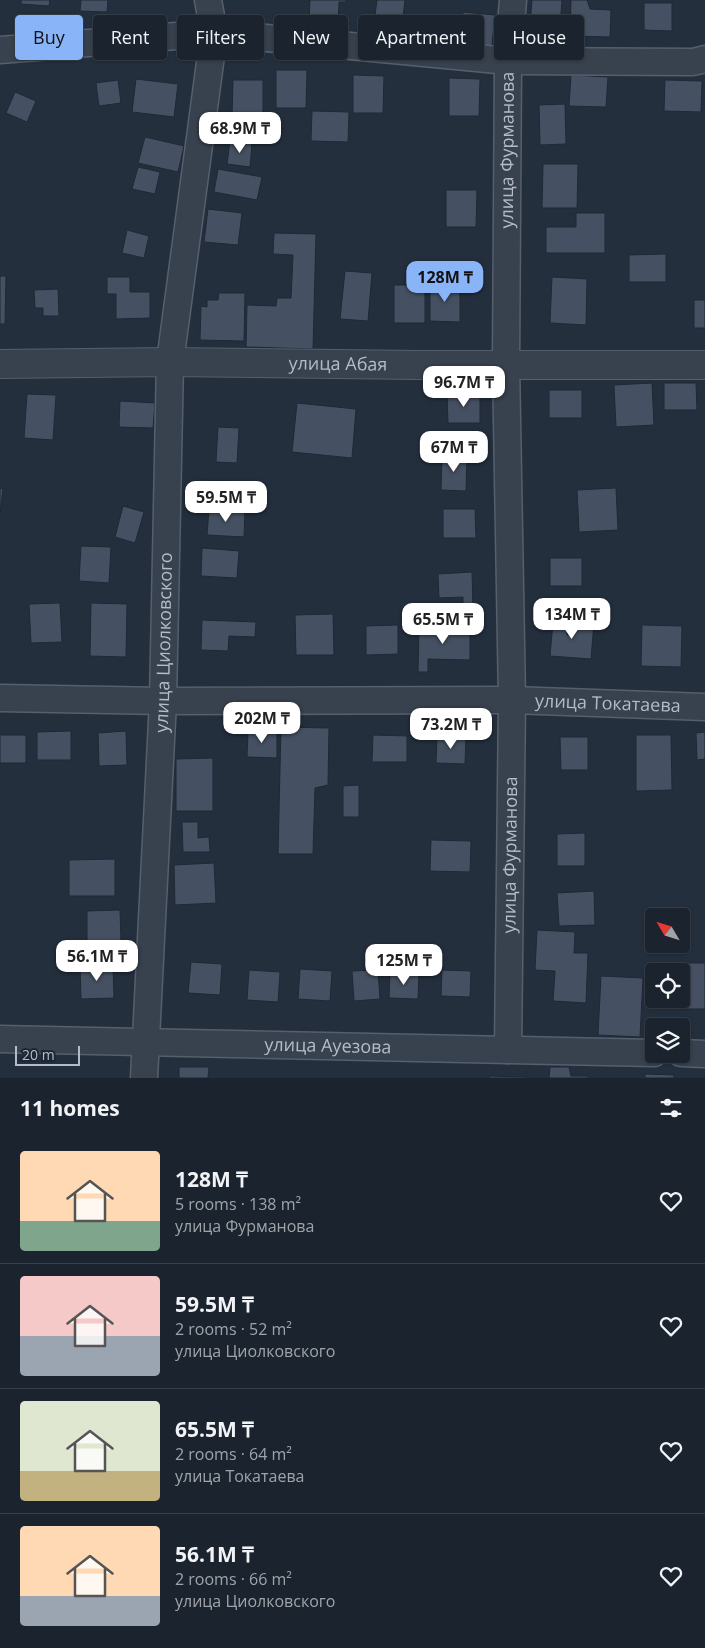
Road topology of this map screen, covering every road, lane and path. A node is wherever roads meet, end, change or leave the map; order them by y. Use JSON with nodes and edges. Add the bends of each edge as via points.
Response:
{"nodes":[{"id":1,"x":208,"y":0,"type":"edge"},
{"id":2,"x":513,"y":0,"type":"edge"},
{"id":3,"x":211,"y":15,"type":"edge"},
{"id":4,"x":177,"y":36,"type":"edge"},
{"id":5,"x":264,"y":38,"type":"edge"},
{"id":6,"x":0,"y":50,"type":"edge"},
{"id":7,"x":705,"y":58,"type":"edge"},
{"id":8,"x":210,"y":60,"type":"edge"},
{"id":9,"x":508,"y":61,"type":"junction"},
{"id":10,"x":170,"y":362,"type":"junction"},
{"id":11,"x":0,"y":364,"type":"edge"},
{"id":12,"x":506,"y":364,"type":"junction"},
{"id":13,"x":705,"y":365,"type":"edge"},
{"id":14,"x":0,"y":698,"type":"edge"},
{"id":15,"x":512,"y":700,"type":"junction"},
{"id":16,"x":163,"y":701,"type":"junction"},
{"id":17,"x":705,"y":708,"type":"edge"},
{"id":18,"x":0,"y":1039,"type":"edge"},
{"id":19,"x":144,"y":1042,"type":"junction"},
{"id":20,"x":508,"y":1050,"type":"junction"},
{"id":21,"x":645,"y":1053,"type":"edge"},
{"id":22,"x":690,"y":1053,"type":"edge"},
{"id":23,"x":705,"y":1054,"type":"edge"},
{"id":24,"x":144,"y":1078,"type":"edge"}],
"edges":[{"from":1,"to":3,"type":"street","name":"улица Циолковского"},
{"from":2,"to":9,"type":"street","name":"улица Фурманова"},
{"from":4,"to":6,"type":"street"},
{"from":5,"to":9,"type":"street"},
{"from":7,"to":9,"type":"street","via":[[693,62]]},
{"from":8,"to":10,"type":"street","name":"улица Циолковского"},
{"from":9,"to":12,"type":"street","name":"улица Фурманова"},
{"from":10,"to":11,"type":"street","name":"улица Абая"},
{"from":10,"to":12,"type":"street","name":"улица Абая"},
{"from":10,"to":16,"type":"street","name":"улица Циолковского"},
{"from":12,"to":13,"type":"street","name":"улица Абая"},
{"from":12,"to":15,"type":"street","name":"улица Фурманова"},
{"from":14,"to":16,"type":"street","name":"улица Токатаева"},
{"from":15,"to":16,"type":"street","name":"улица Токатаева"},
{"from":15,"to":17,"type":"street","name":"улица Токатаева"},
{"from":15,"to":20,"type":"street","name":"улица Фурманова"},
{"from":16,"to":19,"type":"street","name":"улица Циолковского"},
{"from":18,"to":19,"type":"street","name":"улица Ауезова"},
{"from":19,"to":20,"type":"street","name":"улица Ауезова"},
{"from":19,"to":24,"type":"street","name":"улица Циолковского"},
{"from":20,"to":21,"type":"street","name":"улица Ауезова"},
{"from":22,"to":23,"type":"street"}]}
